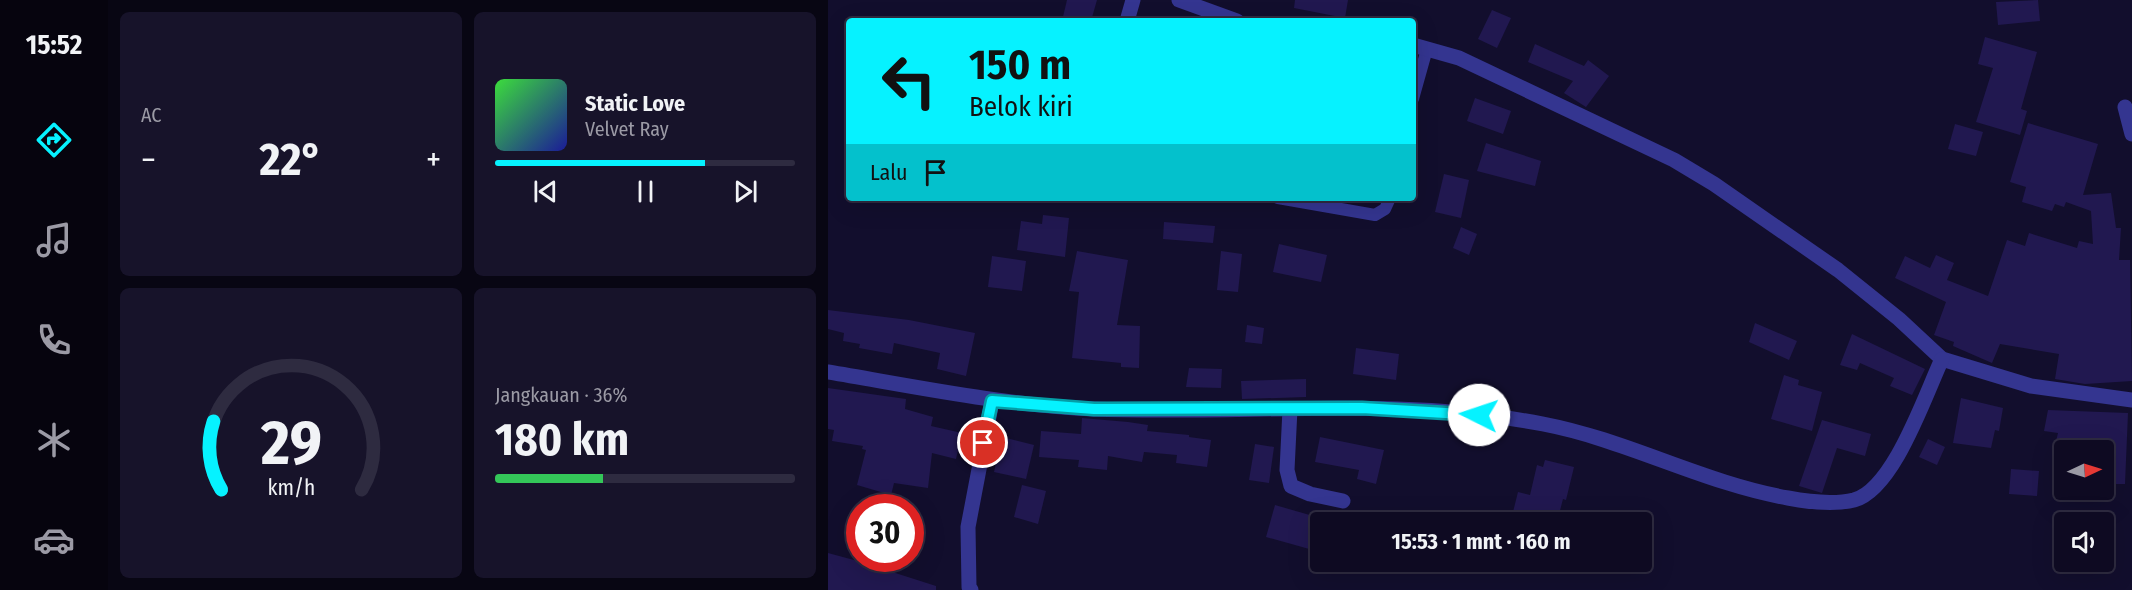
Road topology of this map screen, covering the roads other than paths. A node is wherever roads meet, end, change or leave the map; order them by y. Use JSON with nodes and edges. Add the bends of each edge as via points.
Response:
{"nodes":[{"id":1,"x":1133,"y":0,"type":"edge"},
{"id":2,"x":1179,"y":0,"type":"edge"},
{"id":3,"x":1128,"y":18,"type":"edge"},
{"id":4,"x":1229,"y":18,"type":"edge"},
{"id":5,"x":1420,"y":47,"type":"edge"},
{"id":6,"x":1416,"y":77,"type":"edge"},
{"id":7,"x":2125,"y":107,"type":"dead end"},
{"id":8,"x":2132,"y":134,"type":"edge"},
{"id":9,"x":1295,"y":201,"type":"edge"},
{"id":10,"x":1388,"y":201,"type":"edge"},
{"id":11,"x":1942,"y":359,"type":"junction"},
{"id":12,"x":828,"y":372,"type":"edge"},
{"id":13,"x":2132,"y":400,"type":"edge"},
{"id":14,"x":992,"y":401,"type":"junction"},
{"id":15,"x":1290,"y":409,"type":"junction"},
{"id":16,"x":1343,"y":501,"type":"dead end"},
{"id":17,"x":972,"y":590,"type":"edge"}],
"edges":[{"from":1,"to":3,"type":"street"},
{"from":2,"to":4,"type":"street"},
{"from":5,"to":6,"type":"lane"},
{"from":5,"to":11,"type":"street","via":[[1459,58],[1674,160],[1838,270]]},
{"from":7,"to":8,"type":"street"},
{"from":9,"to":10,"type":"lane","via":[[1375,215],[1385,209]]},
{"from":11,"to":13,"type":"street","via":[[2031,386]]},
{"from":11,"to":15,"type":"street","via":[[1888,473],[1870,493],[1840,503],[1757,493],[1600,439],[1542,424],[1453,413]]},
{"from":12,"to":14,"type":"street"},
{"from":14,"to":15,"type":"street","via":[[1094,409]]},
{"from":14,"to":17,"type":"street","via":[[968,527]]},
{"from":15,"to":16,"type":"street","via":[[1287,470],[1291,486]]}]}
